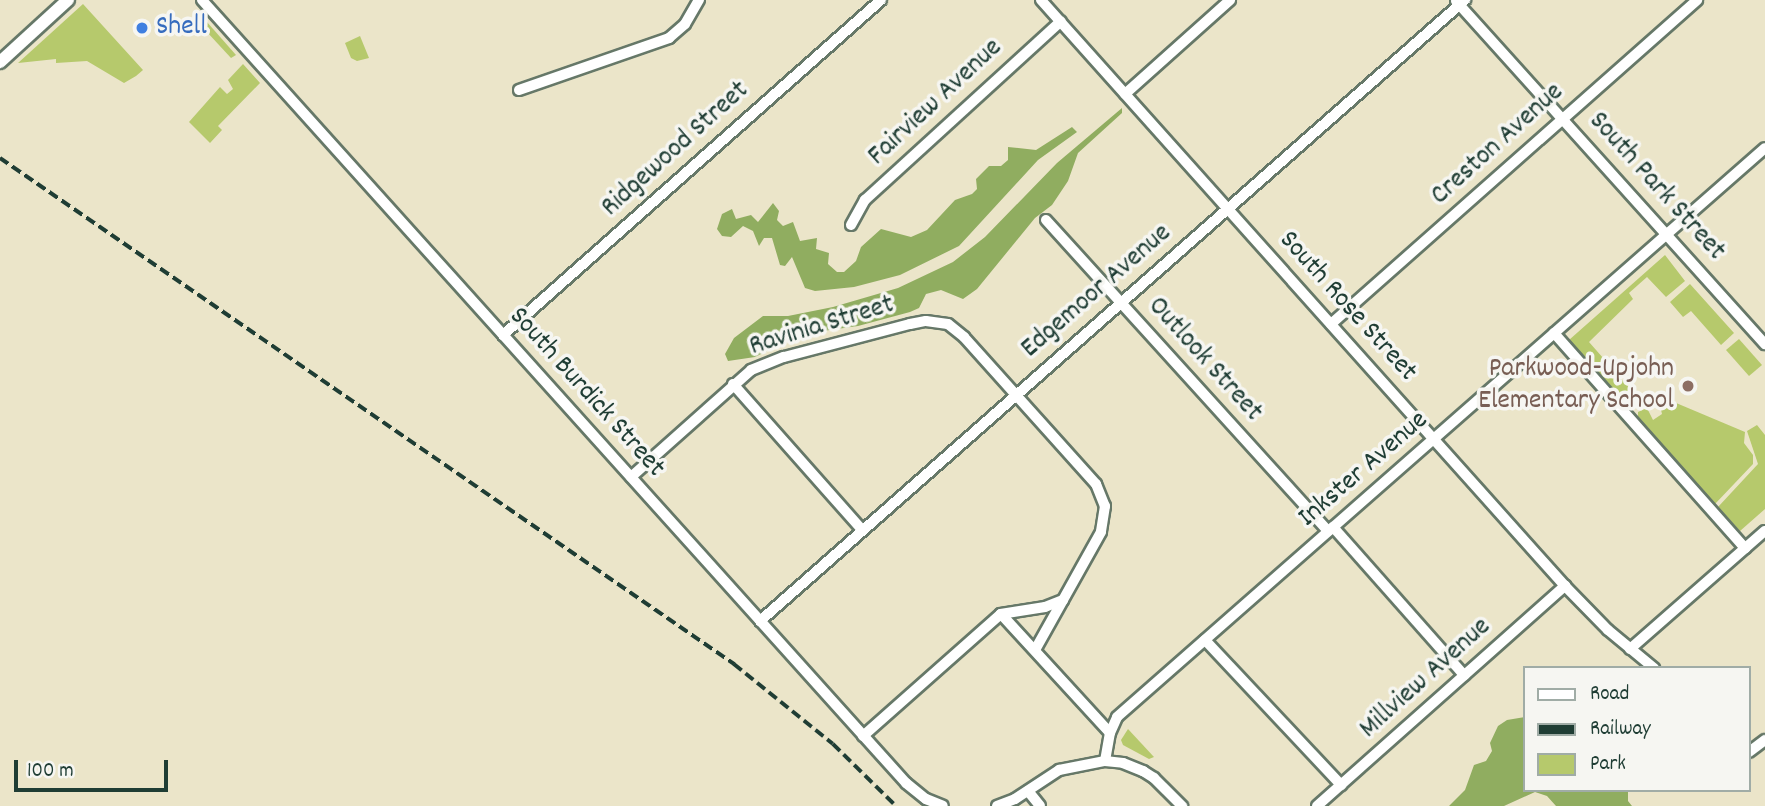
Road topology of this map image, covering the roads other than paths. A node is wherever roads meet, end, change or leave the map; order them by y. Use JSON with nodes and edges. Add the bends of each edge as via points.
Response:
{"nodes":[{"id":1,"x":68,"y":0,"type":"edge"},
{"id":2,"x":202,"y":0,"type":"edge"},
{"id":3,"x":699,"y":0,"type":"edge"},
{"id":4,"x":881,"y":0,"type":"edge"},
{"id":5,"x":1041,"y":0,"type":"edge"},
{"id":6,"x":1230,"y":0,"type":"edge"},
{"id":7,"x":1696,"y":0,"type":"edge"},
{"id":8,"x":1460,"y":2,"type":"edge"},
{"id":9,"x":1061,"y":21,"type":"junction"},
{"id":10,"x":0,"y":62,"type":"edge"},
{"id":11,"x":519,"y":90,"type":"dead end"},
{"id":12,"x":1125,"y":94,"type":"junction"},
{"id":13,"x":1562,"y":118,"type":"junction"},
{"id":14,"x":1765,"y":148,"type":"edge"},
{"id":15,"x":1227,"y":208,"type":"junction"},
{"id":16,"x":1046,"y":220,"type":"dead end"},
{"id":17,"x":851,"y":225,"type":"dead end"},
{"id":18,"x":1667,"y":233,"type":"junction"},
{"id":19,"x":1121,"y":303,"type":"junction"},
{"id":20,"x":1331,"y":324,"type":"junction"},
{"id":21,"x":1554,"y":333,"type":"junction"},
{"id":22,"x":503,"y":335,"type":"junction"},
{"id":23,"x":1765,"y":344,"type":"edge"},
{"id":24,"x":733,"y":384,"type":"junction"},
{"id":25,"x":1015,"y":394,"type":"junction"},
{"id":26,"x":1435,"y":438,"type":"junction"},
{"id":27,"x":631,"y":477,"type":"junction"},
{"id":28,"x":1330,"y":529,"type":"junction"},
{"id":29,"x":862,"y":530,"type":"junction"},
{"id":30,"x":1765,"y":531,"type":"edge"},
{"id":31,"x":1745,"y":548,"type":"junction"},
{"id":32,"x":1565,"y":586,"type":"junction"},
{"id":33,"x":1063,"y":600,"type":"junction"},
{"id":34,"x":1001,"y":614,"type":"junction"},
{"id":35,"x":760,"y":621,"type":"junction"},
{"id":36,"x":1205,"y":640,"type":"junction"},
{"id":37,"x":1630,"y":649,"type":"junction"},
{"id":38,"x":1035,"y":650,"type":"junction"},
{"id":39,"x":1652,"y":666,"type":"edge"},
{"id":40,"x":1464,"y":675,"type":"junction"},
{"id":41,"x":1110,"y":733,"type":"junction"},
{"id":42,"x":863,"y":736,"type":"junction"},
{"id":43,"x":1105,"y":761,"type":"junction"},
{"id":44,"x":1341,"y":785,"type":"junction"},
{"id":45,"x":1028,"y":791,"type":"junction"},
{"id":46,"x":943,"y":806,"type":"edge"},
{"id":47,"x":997,"y":806,"type":"edge"},
{"id":48,"x":1040,"y":806,"type":"edge"},
{"id":49,"x":1182,"y":806,"type":"edge"},
{"id":50,"x":1317,"y":806,"type":"edge"}],
"edges":[{"from":1,"to":10,"type":"street"},
{"from":2,"to":22,"type":"street","name":"South Burdick Street"},
{"from":3,"to":11,"type":"street","via":[[685,24],[669,38]]},
{"from":4,"to":22,"type":"street","name":"Ridgewood Street"},
{"from":5,"to":9,"type":"street","name":"South Rose Street"},
{"from":6,"to":12,"type":"street"},
{"from":7,"to":13,"type":"street","name":"Creston Avenue"},
{"from":8,"to":13,"type":"street","name":"South Park Street"},
{"from":8,"to":15,"type":"street","name":"Edgemoor Avenue"},
{"from":9,"to":12,"type":"street","name":"South Rose Street"},
{"from":9,"to":17,"type":"street","name":"Fairview Avenue","via":[[865,200]]},
{"from":12,"to":15,"type":"street","name":"South Rose Street"},
{"from":13,"to":18,"type":"street","name":"South Park Street"},
{"from":13,"to":20,"type":"street","name":"Creston Avenue"},
{"from":14,"to":18,"type":"street","name":"Inkster Avenue"},
{"from":15,"to":19,"type":"street","name":"Edgemoor Avenue"},
{"from":15,"to":20,"type":"street","name":"South Rose Street"},
{"from":16,"to":19,"type":"street","name":"Outlook Street"},
{"from":18,"to":21,"type":"street","name":"Inkster Avenue"},
{"from":18,"to":23,"type":"street","name":"South Park Street"},
{"from":19,"to":25,"type":"street","name":"Edgemoor Avenue"},
{"from":19,"to":28,"type":"street","name":"Outlook Street"},
{"from":20,"to":26,"type":"street","name":"South Rose Street"},
{"from":21,"to":26,"type":"street","name":"Inkster Avenue"},
{"from":21,"to":31,"type":"street"},
{"from":22,"to":27,"type":"street","name":"South Burdick Street"},
{"from":24,"to":25,"type":"street","name":"Ravinia Street","via":[[751,370],[784,357],[909,324],[939,321],[964,337]]},
{"from":24,"to":27,"type":"street","name":"Ravinia Street"},
{"from":24,"to":29,"type":"street"},
{"from":25,"to":29,"type":"street","name":"Edgemoor Avenue"},
{"from":25,"to":33,"type":"street","via":[[1096,484],[1105,506],[1101,532]]},
{"from":26,"to":28,"type":"street","name":"Inkster Avenue"},
{"from":26,"to":32,"type":"street","name":"South Rose Street"},
{"from":27,"to":35,"type":"street","name":"South Burdick Street"},
{"from":28,"to":36,"type":"street","name":"Inkster Avenue"},
{"from":28,"to":40,"type":"street","name":"Outlook Street"},
{"from":29,"to":35,"type":"street","name":"Edgemoor Avenue"},
{"from":30,"to":31,"type":"street"},
{"from":31,"to":37,"type":"street"},
{"from":32,"to":37,"type":"street","name":"South Rose Street"},
{"from":32,"to":40,"type":"street","name":"Millview Avenue"},
{"from":33,"to":34,"type":"street"},
{"from":33,"to":38,"type":"street"},
{"from":34,"to":38,"type":"street"},
{"from":34,"to":42,"type":"street"},
{"from":35,"to":42,"type":"street","name":"South Burdick Street"},
{"from":36,"to":41,"type":"street","name":"Inkster Avenue","via":[[1117,718]]},
{"from":36,"to":44,"type":"street"},
{"from":37,"to":39,"type":"street","name":"South Rose Street"},
{"from":38,"to":41,"type":"street"},
{"from":40,"to":44,"type":"street","name":"Millview Avenue"},
{"from":41,"to":43,"type":"street","name":"Inkster Avenue"},
{"from":42,"to":46,"type":"street","name":"South Burdick Street","via":[[906,783]]},
{"from":43,"to":45,"type":"street","via":[[1069,766]]},
{"from":43,"to":49,"type":"street","via":[[1143,771]]},
{"from":44,"to":50,"type":"street","name":"Millview Avenue"},
{"from":45,"to":47,"type":"street"},
{"from":45,"to":48,"type":"street"}]}
